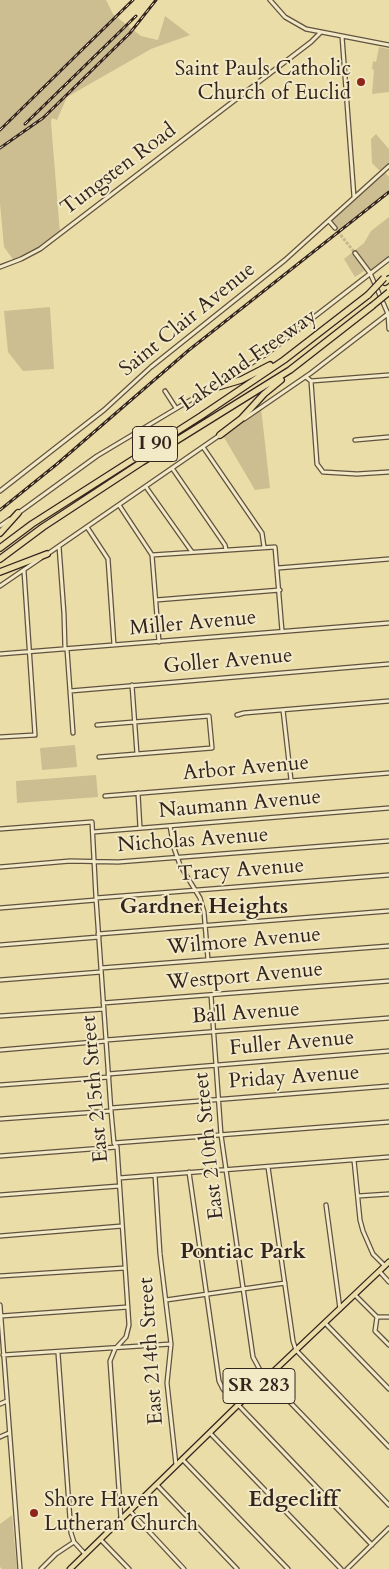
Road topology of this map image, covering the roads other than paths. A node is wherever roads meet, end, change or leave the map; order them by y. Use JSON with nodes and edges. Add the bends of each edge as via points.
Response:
{"nodes":[{"id":1,"x":270,"y":0,"type":"edge"},
{"id":2,"x":321,"y":32,"type":"junction"},
{"id":3,"x":342,"y":36,"type":"junction"},
{"id":4,"x":389,"y":45,"type":"edge"},
{"id":5,"x":389,"y":166,"type":"edge"},
{"id":6,"x":354,"y":198,"type":"junction"},
{"id":7,"x":329,"y":221,"type":"junction"},
{"id":8,"x":335,"y":228,"type":"tunnel mouth"},
{"id":9,"x":355,"y":253,"type":"tunnel mouth"},
{"id":10,"x":389,"y":259,"type":"edge"},
{"id":11,"x":0,"y":267,"type":"edge"},
{"id":12,"x":370,"y":273,"type":"junction"},
{"id":13,"x":387,"y":278,"type":"edge"},
{"id":14,"x":389,"y":294,"type":"edge"},
{"id":15,"x":388,"y":313,"type":"edge"},
{"id":16,"x":377,"y":322,"type":"junction"},
{"id":17,"x":389,"y":327,"type":"edge"},
{"id":18,"x":310,"y":341,"type":"junction"},
{"id":19,"x":290,"y":370,"type":"junction"},
{"id":20,"x":389,"y":375,"type":"edge"},
{"id":21,"x":306,"y":377,"type":"junction"},
{"id":22,"x":311,"y":381,"type":"junction"},
{"id":23,"x":207,"y":390,"type":"junction"},
{"id":24,"x":165,"y":391,"type":"dead end"},
{"id":25,"x":176,"y":408,"type":"junction"},
{"id":26,"x":220,"y":435,"type":"junction"},
{"id":27,"x":389,"y":437,"type":"edge"},
{"id":28,"x":355,"y":440,"type":"dead end"},
{"id":29,"x":203,"y":447,"type":"junction"},
{"id":30,"x":172,"y":468,"type":"junction"},
{"id":31,"x":389,"y":472,"type":"edge"},
{"id":32,"x":146,"y":486,"type":"junction"},
{"id":33,"x":0,"y":491,"type":"edge"},
{"id":34,"x":119,"y":505,"type":"junction"},
{"id":35,"x":18,"y":513,"type":"junction"},
{"id":36,"x":0,"y":526,"type":"edge"},
{"id":37,"x":87,"y":527,"type":"junction"},
{"id":38,"x":0,"y":533,"type":"edge"},
{"id":39,"x":59,"y":546,"type":"junction"},
{"id":40,"x":264,"y":547,"type":"junction"},
{"id":41,"x":0,"y":548,"type":"edge"},
{"id":42,"x":226,"y":550,"type":"junction"},
{"id":43,"x":192,"y":552,"type":"junction"},
{"id":44,"x":47,"y":554,"type":"junction"},
{"id":45,"x":152,"y":555,"type":"junction"},
{"id":46,"x":0,"y":559,"type":"edge"},
{"id":47,"x":389,"y":559,"type":"edge"},
{"id":48,"x":278,"y":568,"type":"junction"},
{"id":49,"x":24,"y":571,"type":"junction"},
{"id":50,"x":0,"y":572,"type":"edge"},
{"id":51,"x":0,"y":586,"type":"edge"},
{"id":52,"x":280,"y":590,"type":"junction"},
{"id":53,"x":155,"y":600,"type":"junction"},
{"id":54,"x":389,"y":623,"type":"edge"},
{"id":55,"x":282,"y":632,"type":"junction"},
{"id":56,"x":158,"y":642,"type":"junction"},
{"id":57,"x":114,"y":645,"type":"junction"},
{"id":58,"x":66,"y":649,"type":"junction"},
{"id":59,"x":29,"y":652,"type":"junction"},
{"id":60,"x":0,"y":654,"type":"edge"},
{"id":61,"x":389,"y":664,"type":"edge"},
{"id":62,"x":132,"y":685,"type":"junction"},
{"id":63,"x":70,"y":690,"type":"junction"},
{"id":64,"x":389,"y":701,"type":"edge"},
{"id":65,"x":283,"y":710,"type":"junction"},
{"id":66,"x":238,"y":715,"type":"dead end"},
{"id":67,"x":134,"y":722,"type":"junction"},
{"id":68,"x":97,"y":725,"type":"dead end"},
{"id":69,"x":73,"y":733,"type":"dead end"},
{"id":70,"x":0,"y":737,"type":"edge"},
{"id":71,"x":137,"y":754,"type":"junction"},
{"id":72,"x":99,"y":757,"type":"dead end"},
{"id":73,"x":389,"y":773,"type":"edge"},
{"id":74,"x":291,"y":780,"type":"junction"},
{"id":75,"x":138,"y":793,"type":"junction"},
{"id":76,"x":105,"y":796,"type":"dead end"},
{"id":77,"x":389,"y":808,"type":"edge"},
{"id":78,"x":170,"y":826,"type":"junction"},
{"id":79,"x":140,"y":828,"type":"junction"},
{"id":80,"x":0,"y":829,"type":"edge"},
{"id":81,"x":93,"y":832,"type":"junction"},
{"id":82,"x":389,"y":841,"type":"edge"},
{"id":83,"x":178,"y":857,"type":"junction"},
{"id":84,"x":94,"y":862,"type":"junction"},
{"id":85,"x":0,"y":867,"type":"edge"},
{"id":86,"x":389,"y":875,"type":"edge"},
{"id":87,"x":196,"y":890,"type":"junction"},
{"id":88,"x":96,"y":899,"type":"junction"},
{"id":89,"x":0,"y":908,"type":"edge"},
{"id":90,"x":389,"y":911,"type":"edge"},
{"id":91,"x":206,"y":925,"type":"junction"},
{"id":92,"x":99,"y":936,"type":"junction"},
{"id":93,"x":0,"y":945,"type":"edge"},
{"id":94,"x":389,"y":946,"type":"edge"},
{"id":95,"x":208,"y":960,"type":"junction"},
{"id":96,"x":101,"y":970,"type":"junction"},
{"id":97,"x":0,"y":980,"type":"edge"},
{"id":98,"x":389,"y":981,"type":"edge"},
{"id":99,"x":211,"y":995,"type":"junction"},
{"id":100,"x":103,"y":1004,"type":"junction"},
{"id":101,"x":104,"y":1009,"type":"junction"},
{"id":102,"x":0,"y":1016,"type":"edge"},
{"id":103,"x":389,"y":1018,"type":"edge"},
{"id":104,"x":213,"y":1031,"type":"junction"},
{"id":105,"x":106,"y":1041,"type":"junction"},
{"id":106,"x":0,"y":1050,"type":"edge"},
{"id":107,"x":389,"y":1051,"type":"edge"},
{"id":108,"x":216,"y":1065,"type":"junction"},
{"id":109,"x":108,"y":1075,"type":"junction"},
{"id":110,"x":0,"y":1085,"type":"edge"},
{"id":111,"x":389,"y":1086,"type":"edge"},
{"id":112,"x":218,"y":1099,"type":"junction"},
{"id":113,"x":111,"y":1110,"type":"junction"},
{"id":114,"x":0,"y":1119,"type":"edge"},
{"id":115,"x":389,"y":1122,"type":"edge"},
{"id":116,"x":221,"y":1135,"type":"junction"},
{"id":117,"x":114,"y":1143,"type":"junction"},
{"id":118,"x":117,"y":1148,"type":"junction"},
{"id":119,"x":0,"y":1156,"type":"edge"},
{"id":120,"x":389,"y":1157,"type":"edge"},
{"id":121,"x":354,"y":1159,"type":"junction"},
{"id":122,"x":268,"y":1167,"type":"junction"},
{"id":123,"x":226,"y":1169,"type":"junction"},
{"id":124,"x":189,"y":1172,"type":"junction"},
{"id":125,"x":155,"y":1175,"type":"junction"},
{"id":126,"x":119,"y":1178,"type":"junction"},
{"id":127,"x":119,"y":1186,"type":"junction"},
{"id":128,"x":389,"y":1194,"type":"edge"},
{"id":129,"x":0,"y":1196,"type":"edge"},
{"id":130,"x":358,"y":1196,"type":"junction"},
{"id":131,"x":326,"y":1205,"type":"dead end"},
{"id":132,"x":122,"y":1226,"type":"junction"},
{"id":133,"x":0,"y":1236,"type":"edge"},
{"id":134,"x":389,"y":1262,"type":"edge"},
{"id":135,"x":385,"y":1266,"type":"junction"},
{"id":136,"x":125,"y":1268,"type":"junction"},
{"id":137,"x":380,"y":1272,"type":"junction"},
{"id":138,"x":0,"y":1276,"type":"edge"},
{"id":139,"x":389,"y":1282,"type":"edge"},
{"id":140,"x":285,"y":1283,"type":"junction"},
{"id":141,"x":243,"y":1289,"type":"junction"},
{"id":142,"x":206,"y":1295,"type":"junction"},
{"id":143,"x":355,"y":1295,"type":"junction"},
{"id":144,"x":166,"y":1300,"type":"junction"},
{"id":145,"x":0,"y":1305,"type":"edge"},
{"id":146,"x":128,"y":1307,"type":"junction"},
{"id":147,"x":340,"y":1309,"type":"junction"},
{"id":148,"x":1,"y":1316,"type":"edge"},
{"id":149,"x":377,"y":1317,"type":"junction"},
{"id":150,"x":389,"y":1317,"type":"edge"},
{"id":151,"x":325,"y":1323,"type":"junction"},
{"id":152,"x":1,"y":1331,"type":"edge"},
{"id":153,"x":171,"y":1344,"type":"junction"},
{"id":154,"x":389,"y":1345,"type":"edge"},
{"id":155,"x":115,"y":1348,"type":"junction"},
{"id":156,"x":296,"y":1350,"type":"junction"},
{"id":157,"x":58,"y":1352,"type":"junction"},
{"id":158,"x":3,"y":1356,"type":"junction"},
{"id":159,"x":268,"y":1378,"type":"junction"},
{"id":160,"x":389,"y":1389,"type":"edge"},
{"id":161,"x":7,"y":1402,"type":"junction"},
{"id":162,"x":0,"y":1404,"type":"edge"},
{"id":163,"x":238,"y":1405,"type":"junction"},
{"id":164,"x":9,"y":1433,"type":"junction"},
{"id":165,"x":210,"y":1433,"type":"junction"},
{"id":166,"x":0,"y":1437,"type":"edge"},
{"id":167,"x":389,"y":1447,"type":"edge"},
{"id":168,"x":183,"y":1460,"type":"junction"},
{"id":169,"x":176,"y":1466,"type":"junction"},
{"id":170,"x":157,"y":1485,"type":"junction"},
{"id":171,"x":389,"y":1504,"type":"edge"},
{"id":172,"x":130,"y":1511,"type":"junction"},
{"id":173,"x":121,"y":1519,"type":"junction"},
{"id":174,"x":389,"y":1528,"type":"edge"},
{"id":175,"x":101,"y":1540,"type":"junction"},
{"id":176,"x":74,"y":1542,"type":"junction"},
{"id":177,"x":372,"y":1545,"type":"junction"},
{"id":178,"x":85,"y":1554,"type":"junction"},
{"id":179,"x":73,"y":1568,"type":"edge"},
{"id":180,"x":20,"y":1569,"type":"edge"},
{"id":181,"x":41,"y":1569,"type":"edge"},
{"id":182,"x":129,"y":1569,"type":"edge"},
{"id":183,"x":184,"y":1569,"type":"edge"},
{"id":184,"x":237,"y":1569,"type":"edge"},
{"id":185,"x":288,"y":1569,"type":"edge"},
{"id":186,"x":341,"y":1569,"type":"edge"},
{"id":187,"x":347,"y":1569,"type":"edge"}],
"edges":[{"from":1,"to":2,"type":"street","via":[[290,21]]},
{"from":2,"to":3,"type":"street"},
{"from":2,"to":11,"type":"street","name":"Tungsten Road","via":[[40,249]]},
{"from":3,"to":4,"type":"street"},
{"from":3,"to":6,"type":"street"},
{"from":5,"to":6,"type":"street","name":"Saint Clair Avenue"},
{"from":6,"to":7,"type":"street","name":"Saint Clair Avenue"},
{"from":7,"to":8,"type":"street"},
{"from":7,"to":33,"type":"street","name":"Saint Clair Avenue","via":[[151,367],[104,410]]},
{"from":9,"to":12,"type":"street"},
{"from":10,"to":12,"type":"street"},
{"from":12,"to":15,"type":"street"},
{"from":12,"to":23,"type":"street","via":[[265,355]]},
{"from":13,"to":18,"type":"highway","name":"Lakeland Freeway","number":"I 90","bridge":true},
{"from":14,"to":19,"type":"highway","name":"Lakeland Freeway","number":"I 90","bridge":true},
{"from":15,"to":16,"type":"street"},
{"from":15,"to":17,"type":"street"},
{"from":16,"to":17,"type":"street"},
{"from":16,"to":21,"type":"street"},
{"from":18,"to":23,"type":"highway","via":[[241,380]]},
{"from":18,"to":41,"type":"highway","name":"Lakeland Freeway","number":"I 90"},
{"from":19,"to":26,"type":"highway","via":[[241,419]]},
{"from":19,"to":46,"type":"highway","name":"Lakeland Freeway","number":"I 90","via":[[142,462]]},
{"from":20,"to":22,"type":"street"},
{"from":21,"to":22,"type":"street"},
{"from":21,"to":26,"type":"street"},
{"from":22,"to":31,"type":"street","via":[[316,462],[323,472]]},
{"from":23,"to":25,"type":"street"},
{"from":24,"to":25,"type":"street"},
{"from":25,"to":35,"type":"street","via":[[97,456]]},
{"from":26,"to":29,"type":"street"},
{"from":27,"to":28,"type":"street"},
{"from":29,"to":30,"type":"street"},
{"from":29,"to":40,"type":"street","via":[[262,533]]},
{"from":30,"to":32,"type":"street"},
{"from":30,"to":42,"type":"street"},
{"from":32,"to":34,"type":"street"},
{"from":32,"to":43,"type":"street"},
{"from":34,"to":37,"type":"street"},
{"from":34,"to":45,"type":"street"},
{"from":35,"to":36,"type":"street"},
{"from":35,"to":38,"type":"highway"},
{"from":37,"to":39,"type":"street"},
{"from":37,"to":57,"type":"street","via":[[108,559]]},
{"from":39,"to":44,"type":"street"},
{"from":39,"to":58,"type":"street"},
{"from":40,"to":42,"type":"street"},
{"from":40,"to":48,"type":"street","via":[[276,547]]},
{"from":42,"to":43,"type":"street"},
{"from":43,"to":45,"type":"street"},
{"from":44,"to":49,"type":"street"},
{"from":44,"to":50,"type":"highway"},
{"from":45,"to":53,"type":"street"},
{"from":47,"to":48,"type":"street"},
{"from":48,"to":52,"type":"street"},
{"from":49,"to":51,"type":"street"},
{"from":49,"to":59,"type":"street"},
{"from":52,"to":53,"type":"street"},
{"from":52,"to":55,"type":"street"},
{"from":53,"to":56,"type":"street"},
{"from":54,"to":55,"type":"street","name":"Miller Avenue"},
{"from":55,"to":56,"type":"street","name":"Miller Avenue"},
{"from":56,"to":57,"type":"street","name":"Miller Avenue"},
{"from":57,"to":58,"type":"street","name":"Miller Avenue"},
{"from":58,"to":59,"type":"street","name":"Miller Avenue"},
{"from":58,"to":63,"type":"street"},
{"from":59,"to":60,"type":"street","name":"Miller Avenue"},
{"from":59,"to":70,"type":"street","via":[[35,735]]},
{"from":61,"to":62,"type":"street","name":"Goller Avenue"},
{"from":62,"to":63,"type":"street","name":"Goller Avenue"},
{"from":62,"to":67,"type":"street"},
{"from":63,"to":69,"type":"street"},
{"from":64,"to":65,"type":"street"},
{"from":65,"to":66,"type":"street"},
{"from":65,"to":74,"type":"street"},
{"from":67,"to":68,"type":"street"},
{"from":67,"to":71,"type":"street"},
{"from":67,"to":71,"type":"street","via":[[209,716],[212,748]]},
{"from":71,"to":72,"type":"street"},
{"from":73,"to":74,"type":"street","name":"Arbor Avenue"},
{"from":74,"to":75,"type":"street","name":"Arbor Avenue"},
{"from":75,"to":76,"type":"street","name":"Arbor Avenue"},
{"from":75,"to":79,"type":"street"},
{"from":77,"to":78,"type":"street","name":"Naumann Avenue"},
{"from":78,"to":79,"type":"street","name":"Naumann Avenue"},
{"from":78,"to":83,"type":"street"},
{"from":79,"to":81,"type":"street","name":"Naumann Avenue"},
{"from":80,"to":81,"type":"street","name":"East 215th Street","via":[[92,822]]},
{"from":81,"to":84,"type":"street","name":"East 215th Street"},
{"from":82,"to":83,"type":"street","name":"Nicholas Avenue"},
{"from":83,"to":84,"type":"street","name":"Nicholas Avenue"},
{"from":83,"to":87,"type":"street"},
{"from":84,"to":85,"type":"street","name":"Nicholas Avenue"},
{"from":84,"to":88,"type":"street","name":"East 215th Street"},
{"from":86,"to":87,"type":"street","name":"Tracy Avenue"},
{"from":87,"to":88,"type":"street","name":"Tracy Avenue"},
{"from":87,"to":91,"type":"street"},
{"from":88,"to":89,"type":"street","name":"Tracy Avenue"},
{"from":88,"to":92,"type":"street","name":"East 215th Street"},
{"from":90,"to":91,"type":"street"},
{"from":91,"to":92,"type":"street"},
{"from":91,"to":95,"type":"street"},
{"from":92,"to":93,"type":"street"},
{"from":92,"to":96,"type":"street","name":"East 215th Street"},
{"from":94,"to":95,"type":"street","name":"Wilmore Avenue"},
{"from":95,"to":96,"type":"street","name":"Wilmore Avenue"},
{"from":96,"to":97,"type":"street","name":"Wilmore Avenue"},
{"from":96,"to":100,"type":"street","name":"East 215th Street"},
{"from":98,"to":99,"type":"street","name":"Westport Avenue"},
{"from":99,"to":100,"type":"street","name":"Westport Avenue"},
{"from":99,"to":104,"type":"street","name":"East 210th Street"},
{"from":100,"to":101,"type":"street","name":"East 215th Street"},
{"from":101,"to":102,"type":"street"},
{"from":101,"to":105,"type":"street","name":"East 215th Street"},
{"from":103,"to":104,"type":"street","name":"Ball Avenue"},
{"from":104,"to":105,"type":"street","name":"Ball Avenue"},
{"from":104,"to":108,"type":"street","name":"East 210th Street"},
{"from":105,"to":106,"type":"street","name":"Ball Avenue"},
{"from":105,"to":109,"type":"street","name":"East 215th Street"},
{"from":107,"to":108,"type":"street","name":"Fuller Avenue"},
{"from":108,"to":109,"type":"street","name":"Fuller Avenue"},
{"from":108,"to":112,"type":"street","name":"East 210th Street"},
{"from":109,"to":110,"type":"street","name":"Fuller Avenue"},
{"from":109,"to":113,"type":"street","name":"East 215th Street"},
{"from":111,"to":112,"type":"street","name":"Priday Avenue"},
{"from":112,"to":113,"type":"street","name":"Priday Avenue"},
{"from":112,"to":116,"type":"street","name":"East 210th Street"},
{"from":113,"to":114,"type":"street","name":"Priday Avenue"},
{"from":113,"to":117,"type":"street","name":"East 215th Street"},
{"from":115,"to":116,"type":"street"},
{"from":116,"to":117,"type":"street"},
{"from":116,"to":123,"type":"street","name":"East 210th Street"},
{"from":117,"to":118,"type":"street","name":"East 215th Street"},
{"from":118,"to":119,"type":"street"},
{"from":118,"to":126,"type":"street","name":"East 215th Street"},
{"from":120,"to":121,"type":"street"},
{"from":121,"to":122,"type":"street"},
{"from":121,"to":130,"type":"street"},
{"from":122,"to":123,"type":"street"},
{"from":122,"to":140,"type":"street"},
{"from":123,"to":124,"type":"street"},
{"from":123,"to":141,"type":"street","name":"East 210th Street"},
{"from":124,"to":125,"type":"street"},
{"from":124,"to":142,"type":"street"},
{"from":125,"to":126,"type":"street"},
{"from":125,"to":144,"type":"street","name":"East 214th Street"},
{"from":126,"to":127,"type":"street","name":"East 215th Street"},
{"from":127,"to":129,"type":"street"},
{"from":127,"to":132,"type":"street","name":"East 215th Street"},
{"from":128,"to":130,"type":"street"},
{"from":130,"to":135,"type":"street","via":[[360,1220],[367,1243]]},
{"from":131,"to":147,"type":"street"},
{"from":132,"to":133,"type":"street"},
{"from":132,"to":136,"type":"street","name":"East 215th Street"},
{"from":134,"to":135,"type":"main road","number":"SR 283"},
{"from":135,"to":137,"type":"main road","number":"SR 283"},
{"from":136,"to":138,"type":"street"},
{"from":136,"to":146,"type":"street","name":"East 215th Street"},
{"from":137,"to":139,"type":"street"},
{"from":137,"to":143,"type":"main road","number":"SR 283"},
{"from":140,"to":141,"type":"street"},
{"from":140,"to":156,"type":"street"},
{"from":141,"to":142,"type":"street"},
{"from":141,"to":159,"type":"street","name":"East 210th Street","via":[[253,1356]]},
{"from":142,"to":144,"type":"street"},
{"from":142,"to":163,"type":"street","via":[[219,1381]]},
{"from":143,"to":147,"type":"main road","number":"SR 283"},
{"from":143,"to":149,"type":"street"},
{"from":144,"to":153,"type":"street","name":"East 214th Street"},
{"from":145,"to":148,"type":"street"},
{"from":146,"to":148,"type":"street"},
{"from":146,"to":155,"type":"street","name":"East 215th Street","via":[[128,1332]]},
{"from":147,"to":151,"type":"main road","number":"SR 283"},
{"from":148,"to":152,"type":"street"},
{"from":149,"to":150,"type":"street"},
{"from":149,"to":154,"type":"street","via":[[375,1331]]},
{"from":151,"to":156,"type":"main road","number":"SR 283"},
{"from":151,"to":160,"type":"street"},
{"from":152,"to":158,"type":"street"},
{"from":153,"to":155,"type":"street"},
{"from":153,"to":169,"type":"street","name":"East 214th Street","via":[[167,1383]]},
{"from":155,"to":157,"type":"street"},
{"from":155,"to":173,"type":"street","via":[[110,1366]]},
{"from":156,"to":159,"type":"main road","number":"SR 283"},
{"from":156,"to":167,"type":"street"},
{"from":157,"to":158,"type":"street"},
{"from":157,"to":176,"type":"street"},
{"from":158,"to":161,"type":"street"},
{"from":159,"to":163,"type":"main road","number":"SR 283"},
{"from":159,"to":171,"type":"street","name":"East 210th Street"},
{"from":161,"to":162,"type":"street"},
{"from":161,"to":164,"type":"street"},
{"from":163,"to":165,"type":"main road","number":"SR 283"},
{"from":163,"to":177,"type":"street"},
{"from":164,"to":166,"type":"street"},
{"from":164,"to":180,"type":"street"},
{"from":165,"to":168,"type":"main road","number":"SR 283"},
{"from":165,"to":186,"type":"street"},
{"from":168,"to":169,"type":"main road","number":"SR 283"},
{"from":168,"to":185,"type":"street"},
{"from":169,"to":170,"type":"main road","number":"SR 283"},
{"from":170,"to":172,"type":"main road","number":"SR 283"},
{"from":170,"to":184,"type":"street"},
{"from":172,"to":173,"type":"main road","number":"SR 283"},
{"from":172,"to":183,"type":"street"},
{"from":173,"to":175,"type":"main road","number":"SR 283"},
{"from":174,"to":177,"type":"street"},
{"from":175,"to":178,"type":"main road","number":"SR 283"},
{"from":175,"to":182,"type":"street"},
{"from":176,"to":178,"type":"street"},
{"from":176,"to":181,"type":"street"},
{"from":177,"to":187,"type":"street"},
{"from":178,"to":179,"type":"main road","number":"SR 283"}]}
